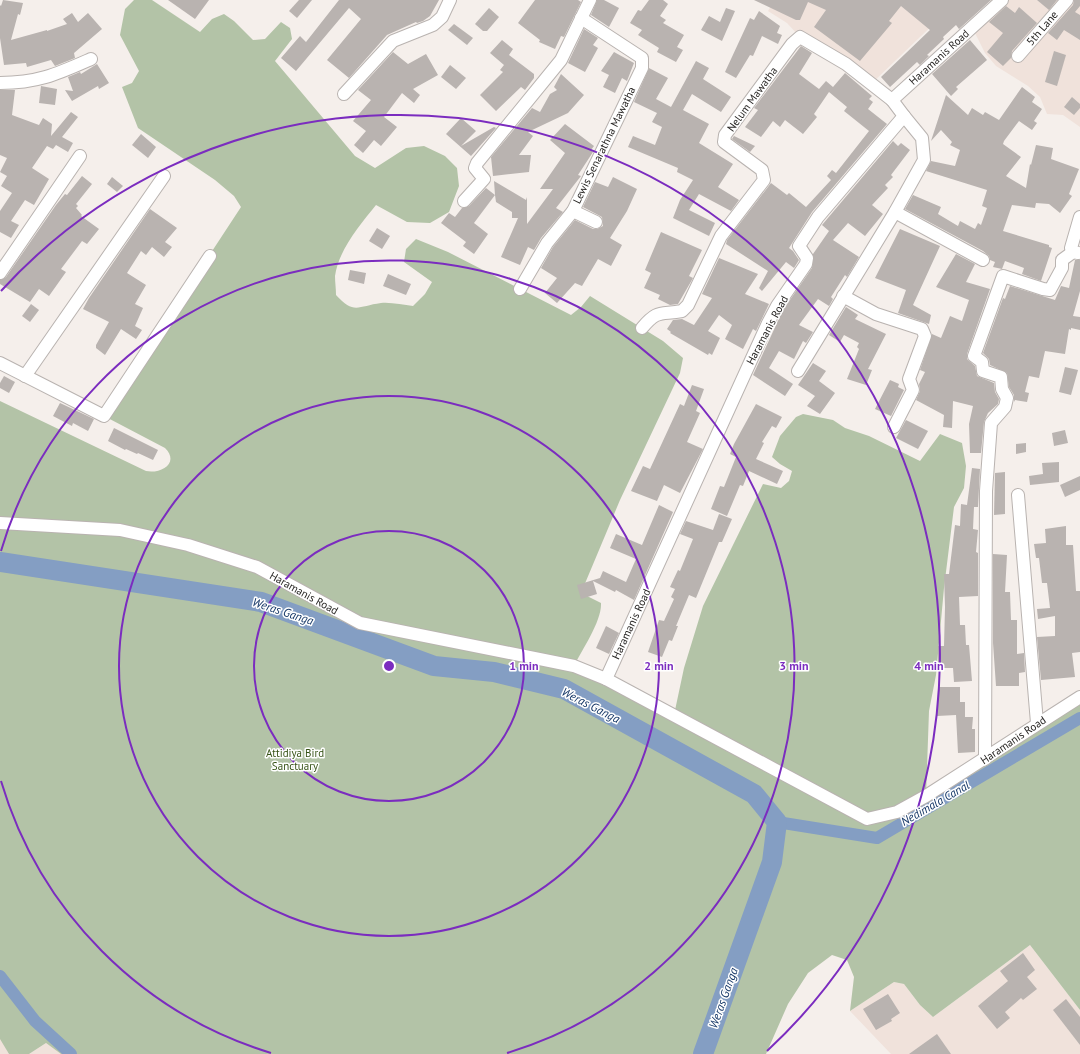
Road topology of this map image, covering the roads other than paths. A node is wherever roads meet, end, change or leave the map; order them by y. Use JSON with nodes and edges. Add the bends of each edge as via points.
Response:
{"nodes":[{"id":1,"x":450,"y":0,"type":"edge"},
{"id":2,"x":590,"y":0,"type":"edge"},
{"id":3,"x":1002,"y":0,"type":"edge"},
{"id":4,"x":1066,"y":0,"type":"edge"},
{"id":5,"x":581,"y":18,"type":"junction"},
{"id":6,"x":1018,"y":56,"type":"dead end"},
{"id":7,"x":91,"y":59,"type":"dead end"},
{"id":8,"x":0,"y":82,"type":"edge"},
{"id":9,"x":344,"y":94,"type":"dead end"},
{"id":10,"x":892,"y":100,"type":"junction"},
{"id":11,"x":904,"y":116,"type":"junction"},
{"id":12,"x":80,"y":156,"type":"dead end"},
{"id":13,"x":164,"y":176,"type":"dead end"},
{"id":14,"x":464,"y":202,"type":"dead end"},
{"id":15,"x":572,"y":211,"type":"junction"},
{"id":16,"x":895,"y":212,"type":"junction"},
{"id":17,"x":1080,"y":217,"type":"edge"},
{"id":18,"x":596,"y":222,"type":"dead end"},
{"id":19,"x":1076,"y":253,"type":"edge"},
{"id":20,"x":210,"y":256,"type":"dead end"},
{"id":21,"x":983,"y":260,"type":"dead end"},
{"id":22,"x":0,"y":273,"type":"edge"},
{"id":23,"x":520,"y":289,"type":"dead end"},
{"id":24,"x":843,"y":296,"type":"junction"},
{"id":25,"x":642,"y":328,"type":"dead end"},
{"id":26,"x":0,"y":363,"type":"edge"},
{"id":27,"x":798,"y":371,"type":"dead end"},
{"id":28,"x":25,"y":376,"type":"junction"},
{"id":29,"x":894,"y":427,"type":"dead end"},
{"id":30,"x":1018,"y":495,"type":"dead end"},
{"id":31,"x":0,"y":523,"type":"edge"},
{"id":32,"x":606,"y":679,"type":"junction"},
{"id":33,"x":1080,"y":697,"type":"edge"},
{"id":34,"x":1037,"y":723,"type":"junction"},
{"id":35,"x":985,"y":760,"type":"junction"}],
"edges":[{"from":1,"to":9,"type":"street","via":[[442,17],[434,25],[393,41]]},
{"from":2,"to":5,"type":"street"},
{"from":3,"to":10,"type":"street","name":"Haramanis Road"},
{"from":4,"to":6,"type":"street","name":"5th Lane"},
{"from":5,"to":14,"type":"street","via":[[561,60],[477,163],[475,168],[484,179]]},
{"from":5,"to":15,"type":"street","name":"Lewis Senarathna Mawatha","via":[[642,58],[642,68]]},
{"from":7,"to":8,"type":"street","via":[[48,78],[22,83]]},
{"from":10,"to":11,"type":"street"},
{"from":10,"to":25,"type":"street","name":"Nelum Mawatha","via":[[846,64],[800,37],[792,44],[725,135],[724,142],[762,170],[764,180],[721,236],[688,305],[682,311],[660,313]]},
{"from":11,"to":16,"type":"street","via":[[922,138],[924,160]]},
{"from":11,"to":32,"type":"street","name":"Haramanis Road","via":[[818,217],[799,246],[807,258],[806,264],[768,323]]},
{"from":12,"to":22,"type":"street"},
{"from":13,"to":28,"type":"street"},
{"from":15,"to":18,"type":"street"},
{"from":15,"to":23,"type":"street","name":"Lewis Senarathna Mawatha","via":[[547,242]]},
{"from":16,"to":21,"type":"street"},
{"from":16,"to":24,"type":"street"},
{"from":17,"to":19,"type":"street","via":[[1071,248]]},
{"from":19,"to":35,"type":"street","via":[[1062,260],[1062,268],[1050,290],[1003,276],[974,356],[982,362],[982,371],[1002,377],[1002,389],[1007,398],[1005,407],[991,423],[986,491]]},
{"from":20,"to":28,"type":"street","via":[[104,416]]},
{"from":24,"to":27,"type":"street"},
{"from":24,"to":29,"type":"street","via":[[876,314],[922,330],[925,336],[909,379],[913,390]]},
{"from":26,"to":28,"type":"street"},
{"from":30,"to":34,"type":"street"},
{"from":31,"to":32,"type":"street","name":"Haramanis Road","via":[[120,530],[188,545],[257,567],[360,623],[574,666]]},
{"from":32,"to":35,"type":"street","name":"Haramanis Road","via":[[867,819],[897,812]]},
{"from":33,"to":34,"type":"street","name":"Haramanis Road"},
{"from":34,"to":35,"type":"street","name":"Haramanis Road"}]}
